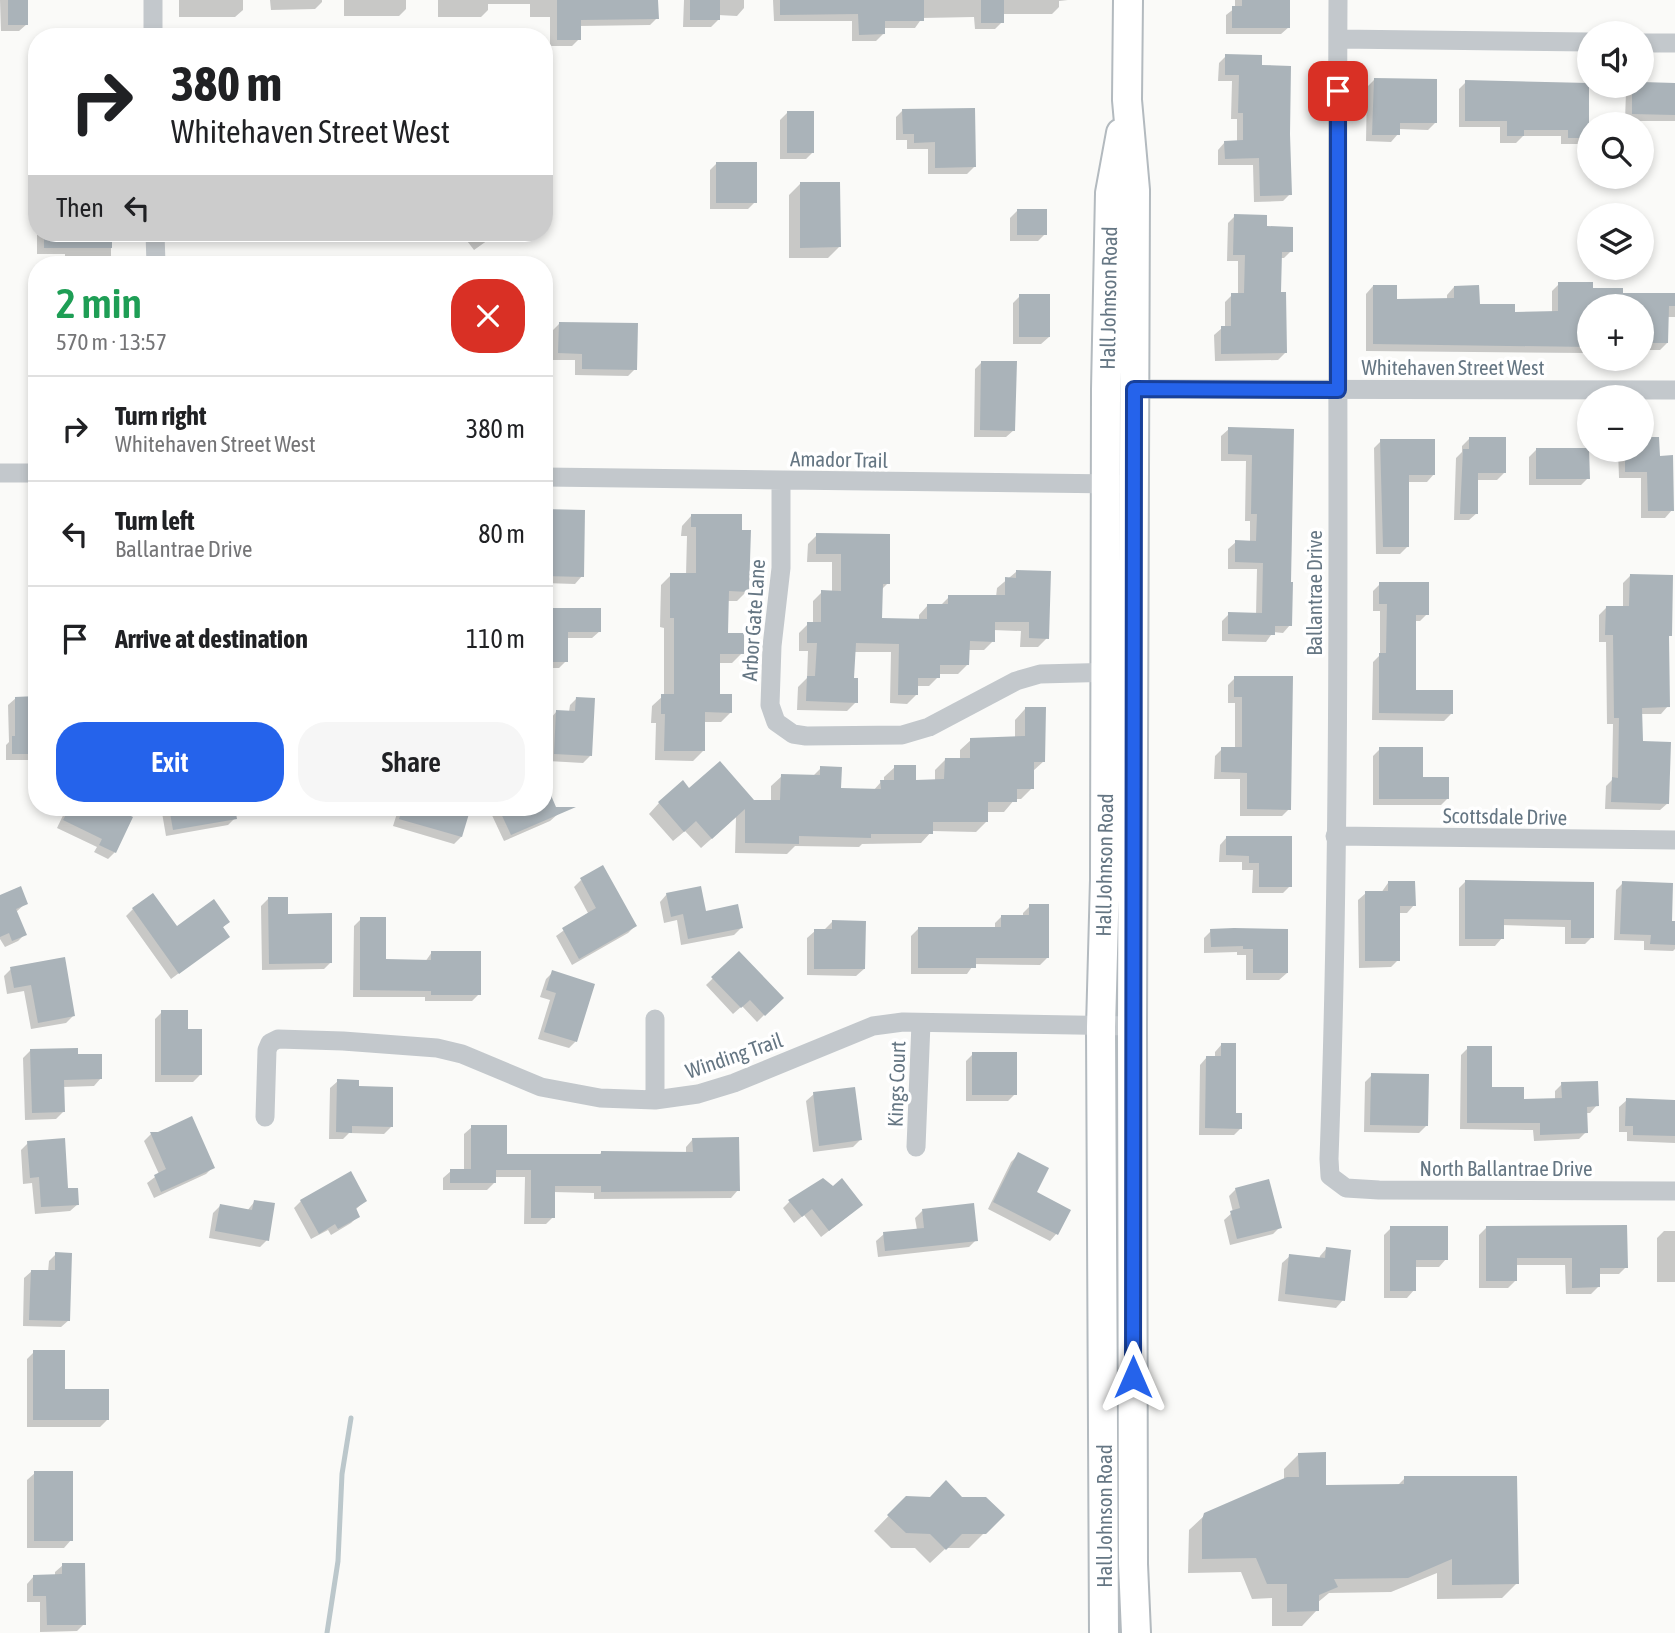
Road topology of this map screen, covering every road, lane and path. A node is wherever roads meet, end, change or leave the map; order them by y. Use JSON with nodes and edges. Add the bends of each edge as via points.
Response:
{"nodes":[{"id":1,"x":153,"y":0,"type":"edge"},
{"id":2,"x":1128,"y":0,"type":"edge"},
{"id":3,"x":1338,"y":0,"type":"edge"},
{"id":4,"x":153,"y":28,"type":"edge"},
{"id":5,"x":1338,"y":39,"type":"junction"},
{"id":6,"x":1577,"y":42,"type":"edge"},
{"id":7,"x":1654,"y":43,"type":"edge"},
{"id":8,"x":1675,"y":43,"type":"edge"},
{"id":9,"x":1128,"y":100,"type":"junction"},
{"id":10,"x":1105,"y":389,"type":"junction"},
{"id":11,"x":1134,"y":389,"type":"junction"},
{"id":12,"x":1338,"y":390,"type":"junction"},
{"id":13,"x":1675,"y":390,"type":"edge"},
{"id":14,"x":28,"y":473,"type":"edge"},
{"id":15,"x":0,"y":474,"type":"edge"},
{"id":16,"x":553,"y":477,"type":"edge"},
{"id":17,"x":782,"y":481,"type":"junction"},
{"id":18,"x":1134,"y":484,"type":"junction"},
{"id":19,"x":1105,"y":485,"type":"junction"},
{"id":20,"x":1133,"y":671,"type":"junction"},
{"id":21,"x":1105,"y":672,"type":"junction"},
{"id":22,"x":1335,"y":836,"type":"junction"},
{"id":23,"x":1675,"y":840,"type":"edge"},
{"id":24,"x":655,"y":1019,"type":"dead end"},
{"id":25,"x":921,"y":1023,"type":"junction"},
{"id":26,"x":1132,"y":1026,"type":"junction"},
{"id":27,"x":1101,"y":1027,"type":"junction"},
{"id":28,"x":655,"y":1100,"type":"junction"},
{"id":29,"x":265,"y":1116,"type":"dead end"},
{"id":30,"x":916,"y":1147,"type":"dead end"},
{"id":31,"x":1338,"y":1184,"type":"joint"},
{"id":32,"x":1675,"y":1191,"type":"edge"},
{"id":33,"x":1103,"y":1429,"type":"junction"},
{"id":34,"x":1133,"y":1429,"type":"junction"},
{"id":35,"x":1104,"y":1633,"type":"edge"},
{"id":36,"x":1136,"y":1633,"type":"edge"}],
"edges":[{"from":1,"to":4,"type":"street"},
{"from":2,"to":9,"type":"main road","name":"Hall Johnson Road"},
{"from":3,"to":5,"type":"street","name":"Ballantrae Drive"},
{"from":5,"to":6,"type":"street"},
{"from":5,"to":12,"type":"street","name":"Ballantrae Drive"},
{"from":7,"to":8,"type":"street"},
{"from":9,"to":10,"type":"main road","name":"Hall Johnson Road","via":[[1110,193]]},
{"from":9,"to":11,"type":"main road","name":"Hall Johnson Road","via":[[1135,190]]},
{"from":10,"to":11,"type":"street","name":"Whitehaven Street West"},
{"from":10,"to":19,"type":"main road","name":"Hall Johnson Road"},
{"from":11,"to":12,"type":"street","name":"Whitehaven Street West"},
{"from":11,"to":18,"type":"main road","name":"Hall Johnson Road"},
{"from":12,"to":13,"type":"street","name":"Whitehaven Street West"},
{"from":12,"to":22,"type":"street","name":"Ballantrae Drive"},
{"from":14,"to":15,"type":"street"},
{"from":16,"to":17,"type":"street","name":"Amador Trail"},
{"from":17,"to":19,"type":"street","name":"Amador Trail"},
{"from":17,"to":21,"type":"street","name":"Arbor Gate Lane","via":[[781,568],[770,705],[784,729],[806,736],[902,736],[1031,676]]},
{"from":18,"to":19,"type":"street","name":"Amador Trail"},
{"from":18,"to":20,"type":"main road","name":"Hall Johnson Road"},
{"from":19,"to":21,"type":"main road","name":"Hall Johnson Road"},
{"from":20,"to":21,"type":"street","name":"Arbor Gate Lane"},
{"from":20,"to":26,"type":"main road","name":"Hall Johnson Road"},
{"from":21,"to":27,"type":"main road","name":"Hall Johnson Road"},
{"from":22,"to":23,"type":"street","name":"Scottsdale Drive"},
{"from":22,"to":31,"type":"street","name":"Ballantrae Drive","via":[[1329,1159],[1330,1176]]},
{"from":24,"to":28,"type":"street"},
{"from":25,"to":27,"type":"street","name":"Winding Trail"},
{"from":25,"to":28,"type":"street","name":"Winding Trail","via":[[873,1026],[734,1083]]},
{"from":25,"to":30,"type":"street","name":"Kings Court"},
{"from":26,"to":27,"type":"street","name":"Winding Trail"},
{"from":26,"to":34,"type":"main road","name":"Hall Johnson Road"},
{"from":27,"to":33,"type":"main road","name":"Hall Johnson Road"},
{"from":28,"to":29,"type":"street","name":"Winding Trail","via":[[600,1098],[541,1087],[437,1048],[278,1040],[267,1049]]},
{"from":31,"to":32,"type":"street","name":"North Ballantrae Drive","via":[[1379,1190]]},
{"from":33,"to":34,"type":"main road"},
{"from":33,"to":35,"type":"main road","name":"Hall Johnson Road"},
{"from":34,"to":36,"type":"main road","name":"Hall Johnson Road"}]}
